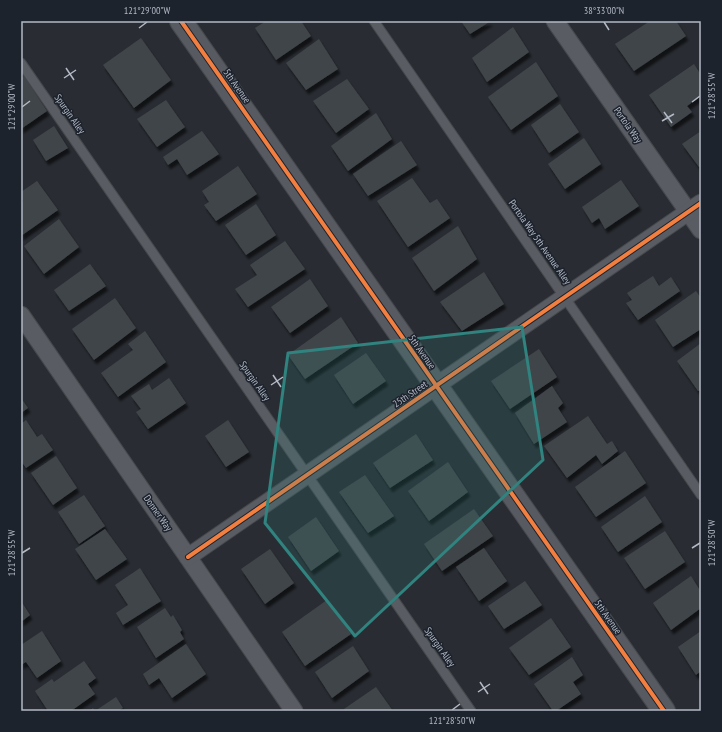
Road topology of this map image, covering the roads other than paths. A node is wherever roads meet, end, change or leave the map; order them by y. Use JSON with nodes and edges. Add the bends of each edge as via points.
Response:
{"nodes":[{"id":1,"x":181,"y":21,"type":"edge"},
{"id":2,"x":374,"y":21,"type":"edge"},
{"id":3,"x":555,"y":21,"type":"edge"},
{"id":4,"x":21,"y":63,"type":"edge"},
{"id":5,"x":695,"y":208,"type":"edge"},
{"id":6,"x":701,"y":230,"type":"edge"},
{"id":7,"x":565,"y":297,"type":"junction"},
{"id":8,"x":21,"y":315,"type":"edge"},
{"id":9,"x":436,"y":386,"type":"junction"},
{"id":10,"x":307,"y":475,"type":"junction"},
{"id":11,"x":701,"y":495,"type":"edge"},
{"id":12,"x":188,"y":557,"type":"junction"},
{"id":13,"x":294,"y":711,"type":"edge"},
{"id":14,"x":471,"y":711,"type":"edge"},
{"id":15,"x":664,"y":711,"type":"edge"}],
"edges":[{"from":1,"to":9,"type":"street","name":"5th Avenue"},
{"from":2,"to":7,"type":"lane","name":"Portola Way 5th Avenue Alley"},
{"from":3,"to":5,"type":"street","name":"Portola Way"},
{"from":4,"to":10,"type":"lane","name":"Spurgin Alley"},
{"from":5,"to":6,"type":"street","name":"Portola Way"},
{"from":5,"to":7,"type":"street","name":"25th Street"},
{"from":7,"to":9,"type":"street","name":"25th Street"},
{"from":7,"to":11,"type":"lane","name":"Portola Way 5th Avenue Alley"},
{"from":8,"to":12,"type":"street","name":"Donner Way"},
{"from":9,"to":10,"type":"street","name":"25th Street"},
{"from":9,"to":15,"type":"street","name":"5th Avenue"},
{"from":10,"to":12,"type":"street","name":"25th Street"},
{"from":10,"to":14,"type":"lane","name":"Spurgin Alley"},
{"from":12,"to":13,"type":"street","name":"Donner Way"}]}
